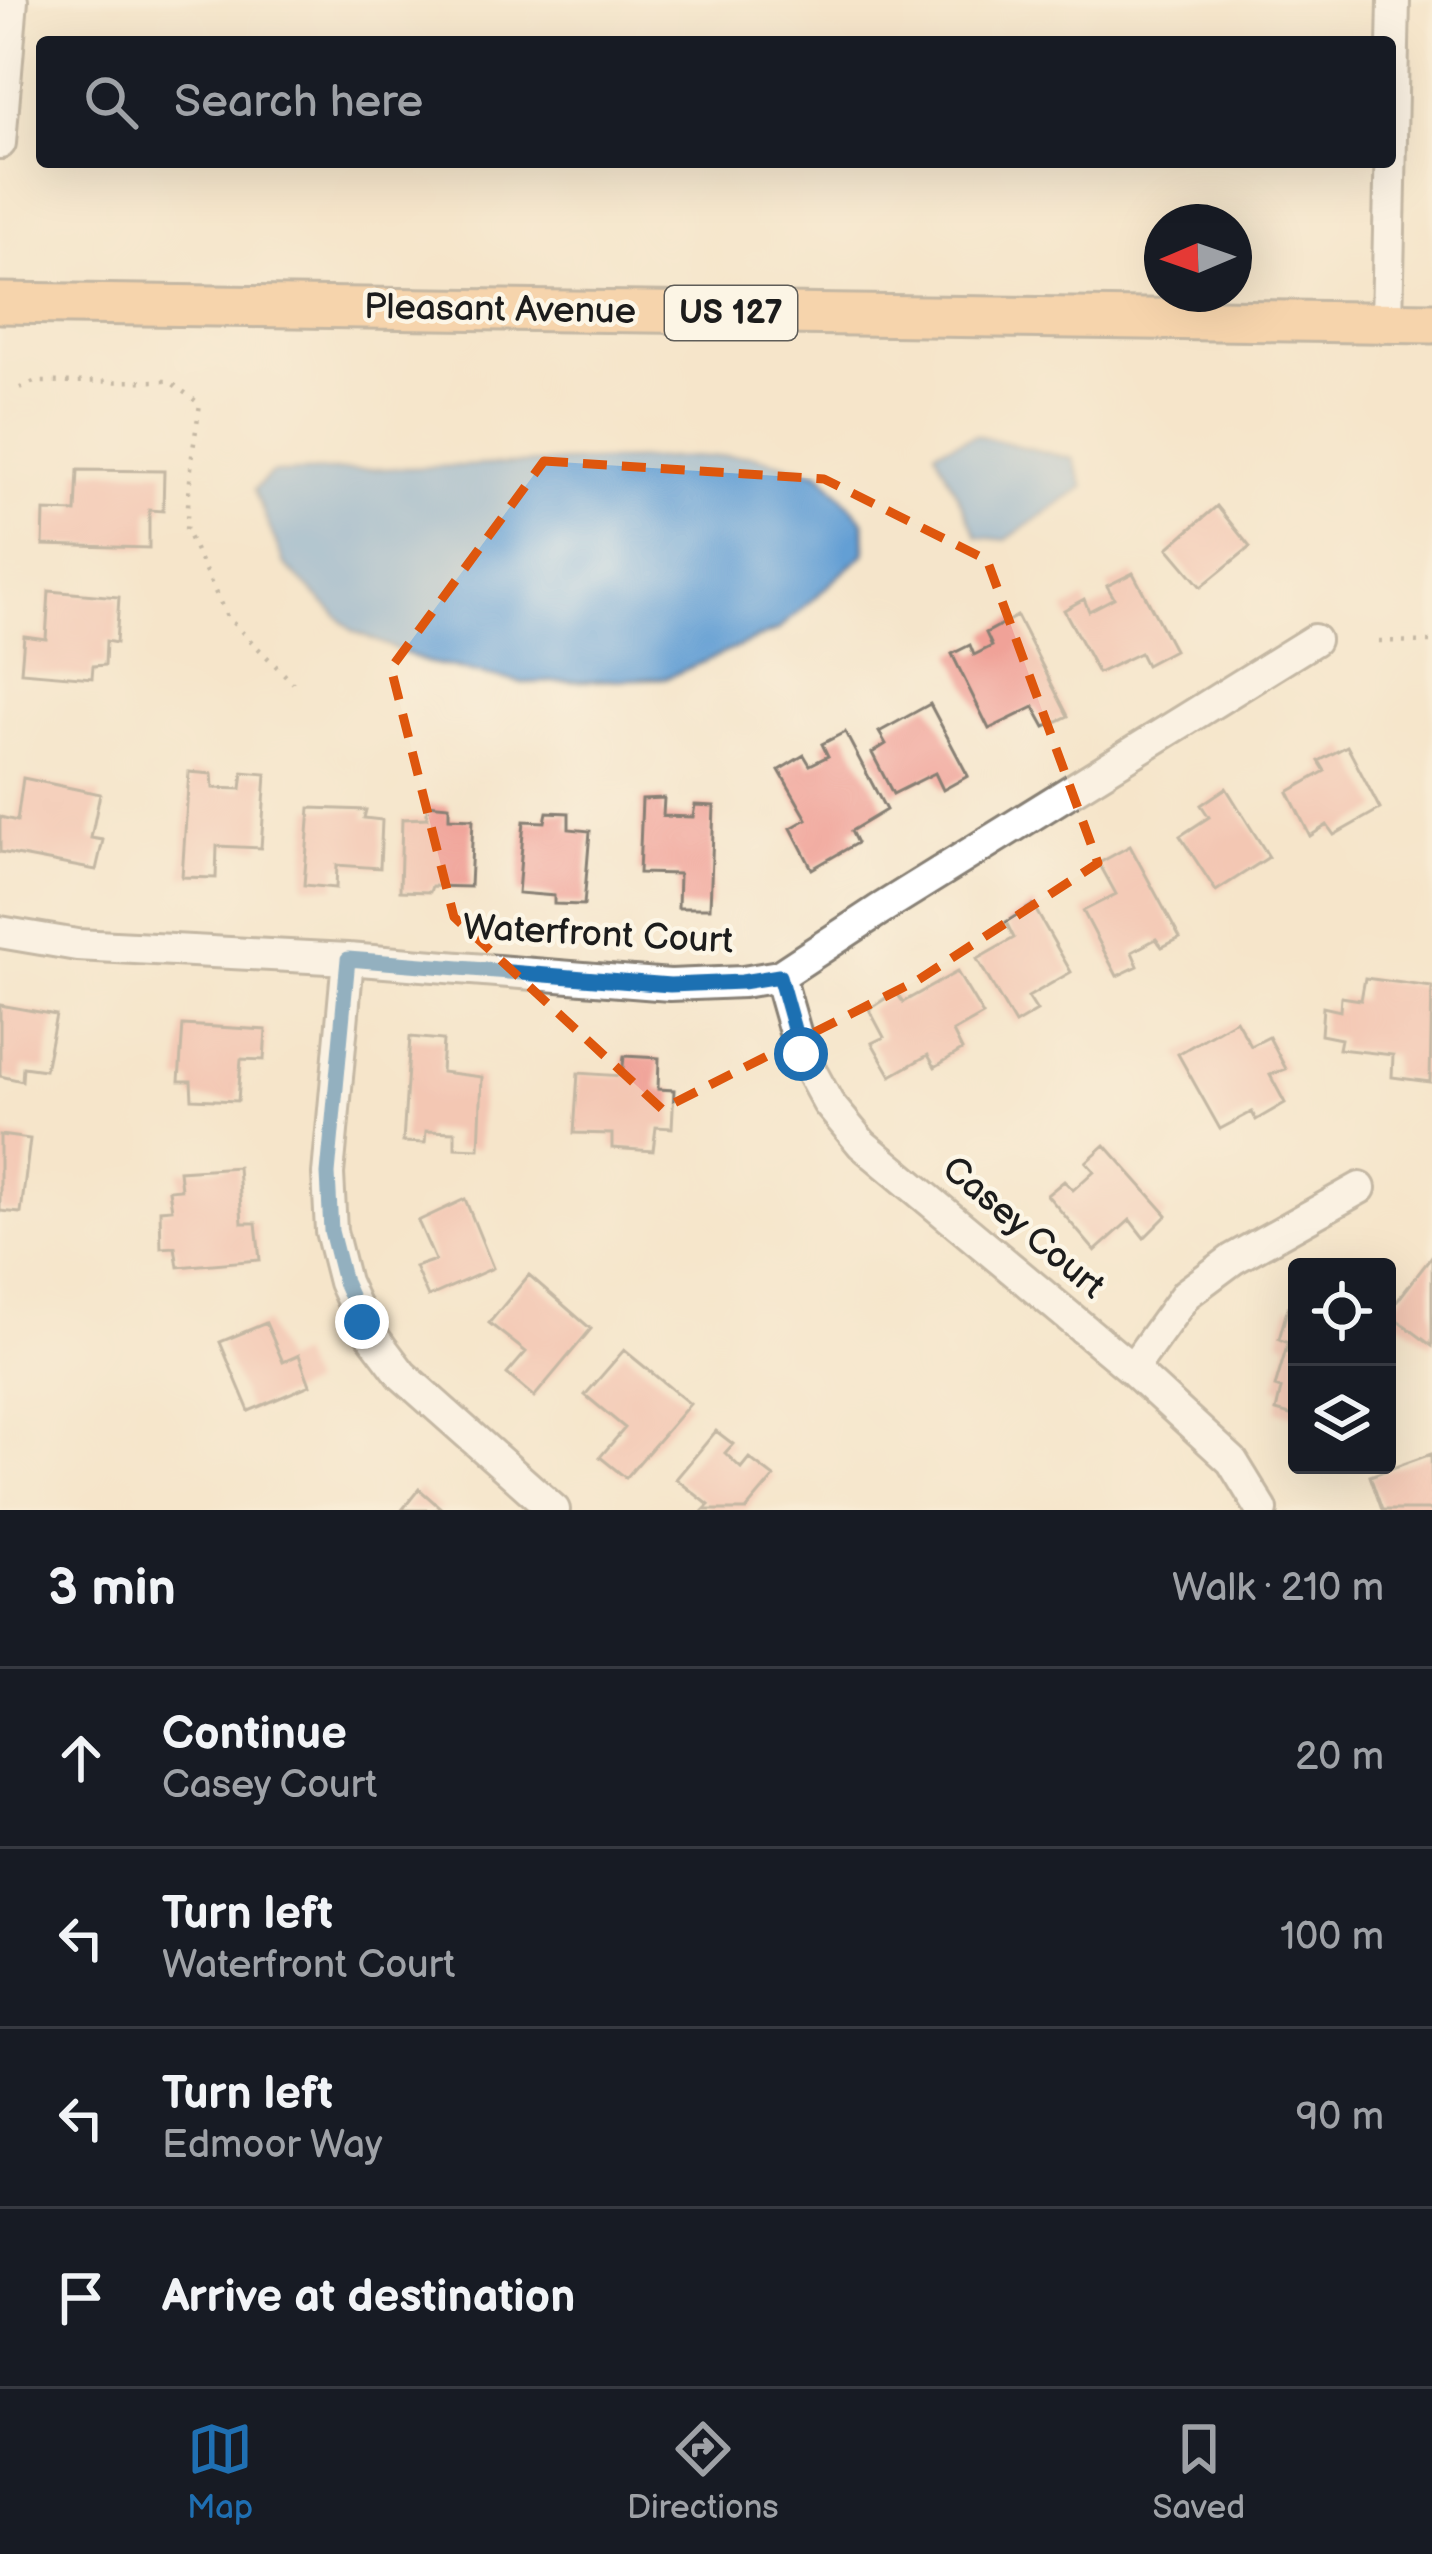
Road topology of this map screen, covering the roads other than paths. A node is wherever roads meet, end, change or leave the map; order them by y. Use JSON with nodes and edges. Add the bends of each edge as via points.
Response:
{"nodes":[{"id":1,"x":12,"y":0,"type":"edge"},
{"id":2,"x":1394,"y":0,"type":"edge"},
{"id":3,"x":1393,"y":36,"type":"edge"},
{"id":4,"x":0,"y":143,"type":"edge"},
{"id":5,"x":1390,"y":168,"type":"edge"},
{"id":6,"x":0,"y":303,"type":"edge"},
{"id":7,"x":1387,"y":322,"type":"junction"},
{"id":8,"x":1432,"y":323,"type":"edge"},
{"id":9,"x":1313,"y":640,"type":"dead end"},
{"id":10,"x":0,"y":932,"type":"edge"},
{"id":11,"x":348,"y":959,"type":"junction"},
{"id":12,"x":779,"y":976,"type":"junction"},
{"id":13,"x":1360,"y":1188,"type":"dead end"},
{"id":14,"x":1132,"y":1369,"type":"junction"},
{"id":15,"x":554,"y":1510,"type":"edge"},
{"id":16,"x":1262,"y":1510,"type":"edge"}],
"edges":[{"from":1,"to":4,"type":"street"},
{"from":2,"to":3,"type":"street"},
{"from":5,"to":7,"type":"street"},
{"from":6,"to":7,"type":"main road","name":"Pleasant Avenue","number":"US 127"},
{"from":7,"to":8,"type":"main road","name":"Pleasant Avenue","number":"US 127"},
{"from":9,"to":12,"type":"street","name":"Waterfront Court"},
{"from":10,"to":11,"type":"street","name":"Waterfront Court","via":[[77,945]]},
{"from":11,"to":12,"type":"street","name":"Waterfront Court","via":[[670,985]]},
{"from":11,"to":15,"type":"street","via":[[328,1174],[344,1282],[402,1375]]},
{"from":12,"to":14,"type":"street","name":"Casey Court","via":[[801,1054],[862,1144]]},
{"from":13,"to":14,"type":"street","via":[[1233,1258],[1186,1294]]},
{"from":14,"to":16,"type":"street","name":"Casey Court","via":[[1232,1461]]}]}
